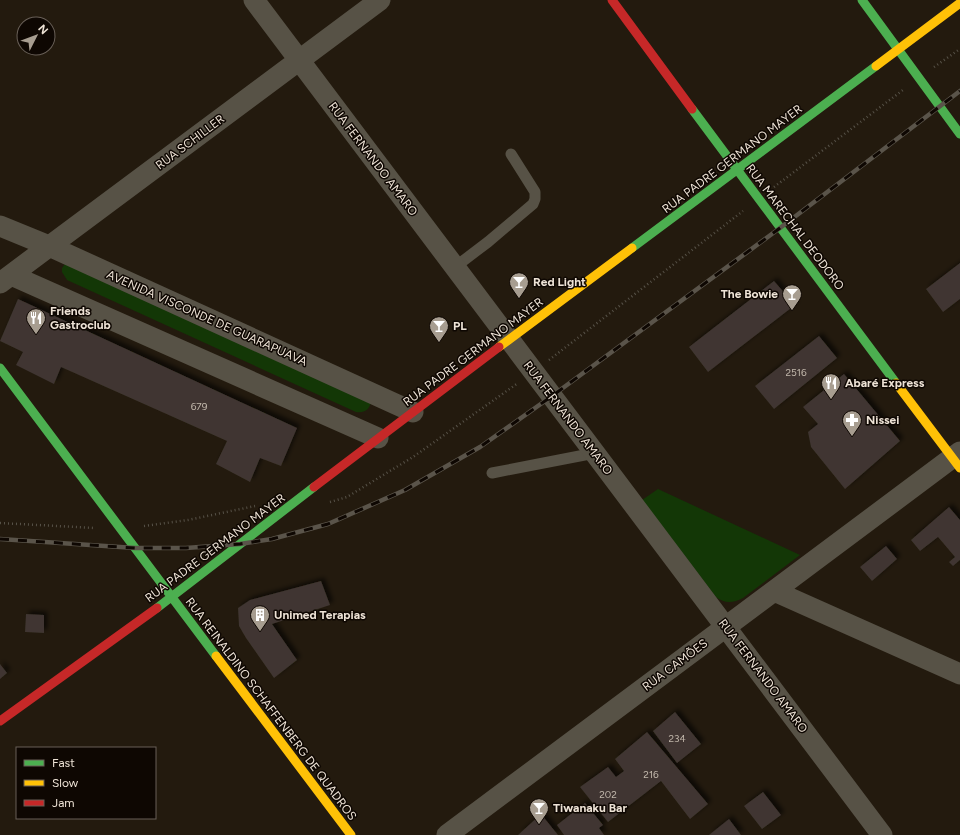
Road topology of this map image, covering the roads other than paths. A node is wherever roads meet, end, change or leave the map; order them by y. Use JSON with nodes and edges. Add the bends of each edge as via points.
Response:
{"nodes":[{"id":1,"x":254,"y":0,"type":"edge"},
{"id":2,"x":380,"y":0,"type":"edge"},
{"id":3,"x":612,"y":0,"type":"edge"},
{"id":4,"x":862,"y":0,"type":"edge"},
{"id":5,"x":960,"y":4,"type":"edge"},
{"id":6,"x":898,"y":50,"type":"junction"},
{"id":7,"x":299,"y":60,"type":"junction"},
{"id":8,"x":960,"y":134,"type":"edge"},
{"id":9,"x":511,"y":154,"type":"dead end"},
{"id":10,"x":737,"y":170,"type":"junction"},
{"id":11,"x":0,"y":226,"type":"edge"},
{"id":12,"x":49,"y":246,"type":"junction"},
{"id":13,"x":455,"y":267,"type":"junction"},
{"id":14,"x":6,"y":279,"type":"edge"},
{"id":15,"x":509,"y":340,"type":"junction"},
{"id":16,"x":0,"y":368,"type":"edge"},
{"id":17,"x":413,"y":412,"type":"junction"},
{"id":18,"x":378,"y":438,"type":"junction"},
{"id":19,"x":594,"y":453,"type":"junction"},
{"id":20,"x":957,"y":459,"type":"edge"},
{"id":21,"x":492,"y":473,"type":"dead end"},
{"id":22,"x":774,"y":591,"type":"junction"},
{"id":23,"x":172,"y":597,"type":"junction"},
{"id":24,"x":726,"y":627,"type":"junction"},
{"id":25,"x":960,"y":674,"type":"edge"},
{"id":26,"x":0,"y":721,"type":"edge"},
{"id":27,"x":351,"y":835,"type":"edge"},
{"id":28,"x":447,"y":835,"type":"edge"},
{"id":29,"x":882,"y":835,"type":"edge"}],
"edges":[{"from":1,"to":7,"type":"street","name":"RUA FERNANDO AMARO"},
{"from":2,"to":7,"type":"street","name":"RUA SCHILLER"},
{"from":3,"to":10,"type":"street","name":"RUA MARECHAL DEODORO"},
{"from":4,"to":6,"type":"street"},
{"from":5,"to":6,"type":"street","name":"RUA PADRE GERMANO MAYER"},
{"from":6,"to":8,"type":"street"},
{"from":6,"to":10,"type":"street","name":"RUA PADRE GERMANO MAYER"},
{"from":7,"to":12,"type":"street","name":"RUA SCHILLER"},
{"from":7,"to":13,"type":"street","name":"RUA FERNANDO AMARO"},
{"from":9,"to":13,"type":"lane","via":[[535,192],[536,199],[488,242]]},
{"from":10,"to":15,"type":"street","name":"RUA PADRE GERMANO MAYER"},
{"from":10,"to":20,"type":"street","name":"RUA MARECHAL DEODORO"},
{"from":11,"to":12,"type":"street","name":"AVENIDA VISCONDE DE GUARAPUAVA"},
{"from":12,"to":14,"type":"street","name":"RUA SCHILLER"},
{"from":12,"to":17,"type":"street","name":"AVENIDA VISCONDE DE GUARAPUAVA"},
{"from":13,"to":15,"type":"street","name":"RUA FERNANDO AMARO"},
{"from":14,"to":18,"type":"street"},
{"from":15,"to":17,"type":"street","name":"RUA PADRE GERMANO MAYER"},
{"from":15,"to":19,"type":"street","name":"RUA FERNANDO AMARO"},
{"from":16,"to":23,"type":"street","name":"RUA REINALDINO SCHAFFENBERG DE QUADROS"},
{"from":17,"to":18,"type":"street","name":"RUA PADRE GERMANO MAYER"},
{"from":18,"to":23,"type":"street","name":"RUA PADRE GERMANO MAYER"},
{"from":19,"to":21,"type":"lane"},
{"from":19,"to":24,"type":"street","name":"RUA FERNANDO AMARO"},
{"from":20,"to":22,"type":"street","name":"RUA CAMÕES"},
{"from":22,"to":24,"type":"street","name":"RUA CAMÕES"},
{"from":22,"to":25,"type":"street"},
{"from":23,"to":26,"type":"street","name":"RUA PADRE GERMANO MAYER"},
{"from":23,"to":27,"type":"street","name":"RUA REINALDINO SCHAFFENBERG DE QUADROS"},
{"from":24,"to":28,"type":"street","name":"RUA CAMÕES"},
{"from":24,"to":29,"type":"street","name":"RUA FERNANDO AMARO"}]}
